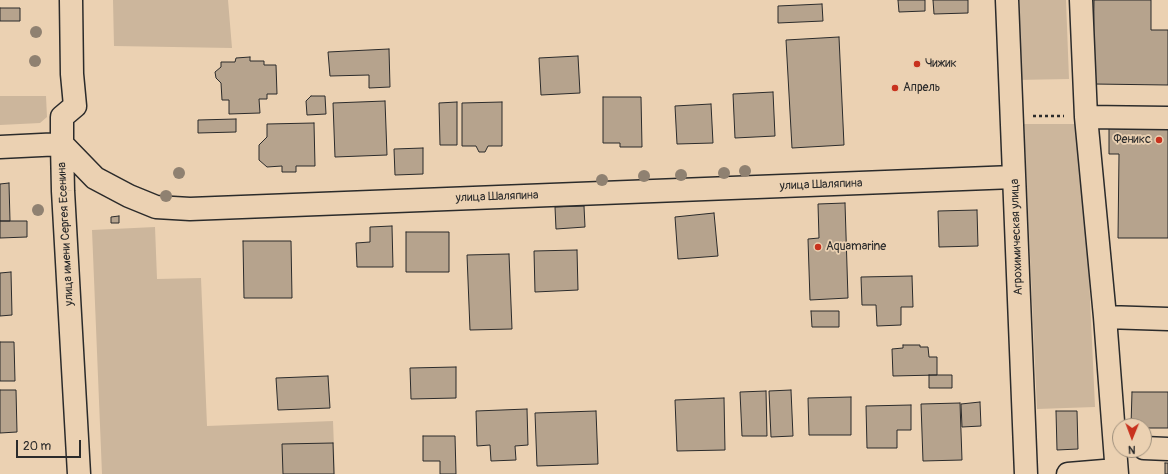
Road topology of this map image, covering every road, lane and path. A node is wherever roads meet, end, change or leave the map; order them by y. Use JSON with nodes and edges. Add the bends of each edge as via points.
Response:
{"nodes":[{"id":1,"x":71,"y":0,"type":"edge"},
{"id":2,"x":1007,"y":0,"type":"edge"},
{"id":3,"x":1081,"y":0,"type":"edge"},
{"id":4,"x":1012,"y":116,"type":"junction"},
{"id":5,"x":1086,"y":117,"type":"junction"},
{"id":6,"x":1168,"y":118,"type":"edge"},
{"id":7,"x":62,"y":144,"type":"junction"},
{"id":8,"x":0,"y":147,"type":"edge"},
{"id":9,"x":1014,"y":177,"type":"junction"},
{"id":10,"x":1104,"y":317,"type":"junction"},
{"id":11,"x":1168,"y":319,"type":"edge"},
{"id":12,"x":1115,"y":418,"type":"edge"},
{"id":13,"x":1152,"y":448,"type":"edge"},
{"id":14,"x":1168,"y":449,"type":"edge"},
{"id":15,"x":1117,"y":458,"type":"edge"},
{"id":16,"x":1116,"y":472,"type":"edge"},
{"id":17,"x":79,"y":474,"type":"edge"},
{"id":18,"x":1026,"y":474,"type":"edge"},
{"id":19,"x":1068,"y":474,"type":"edge"}],
"edges":[{"from":1,"to":7,"type":"street","name":"улица имени Сергея Есенина","via":[[75,106],[62,117]]},
{"from":2,"to":4,"type":"street","name":"Агрохимическая улица"},
{"from":3,"to":5,"type":"street"},
{"from":4,"to":5,"type":"path"},
{"from":4,"to":9,"type":"street","name":"Агрохимическая улица"},
{"from":5,"to":6,"type":"street"},
{"from":5,"to":10,"type":"street"},
{"from":7,"to":8,"type":"street"},
{"from":7,"to":9,"type":"street","name":"улица Шаляпина","via":[[95,178],[129,196],[156,207],[190,209]]},
{"from":7,"to":17,"type":"street","name":"улица имени Сергея Есенина"},
{"from":9,"to":18,"type":"street","name":"Агрохимическая улица"},
{"from":10,"to":11,"type":"street"},
{"from":10,"to":12,"type":"street"},
{"from":13,"to":14,"type":"street"},
{"from":15,"to":16,"type":"street"},
{"from":16,"to":19,"type":"street"}]}
